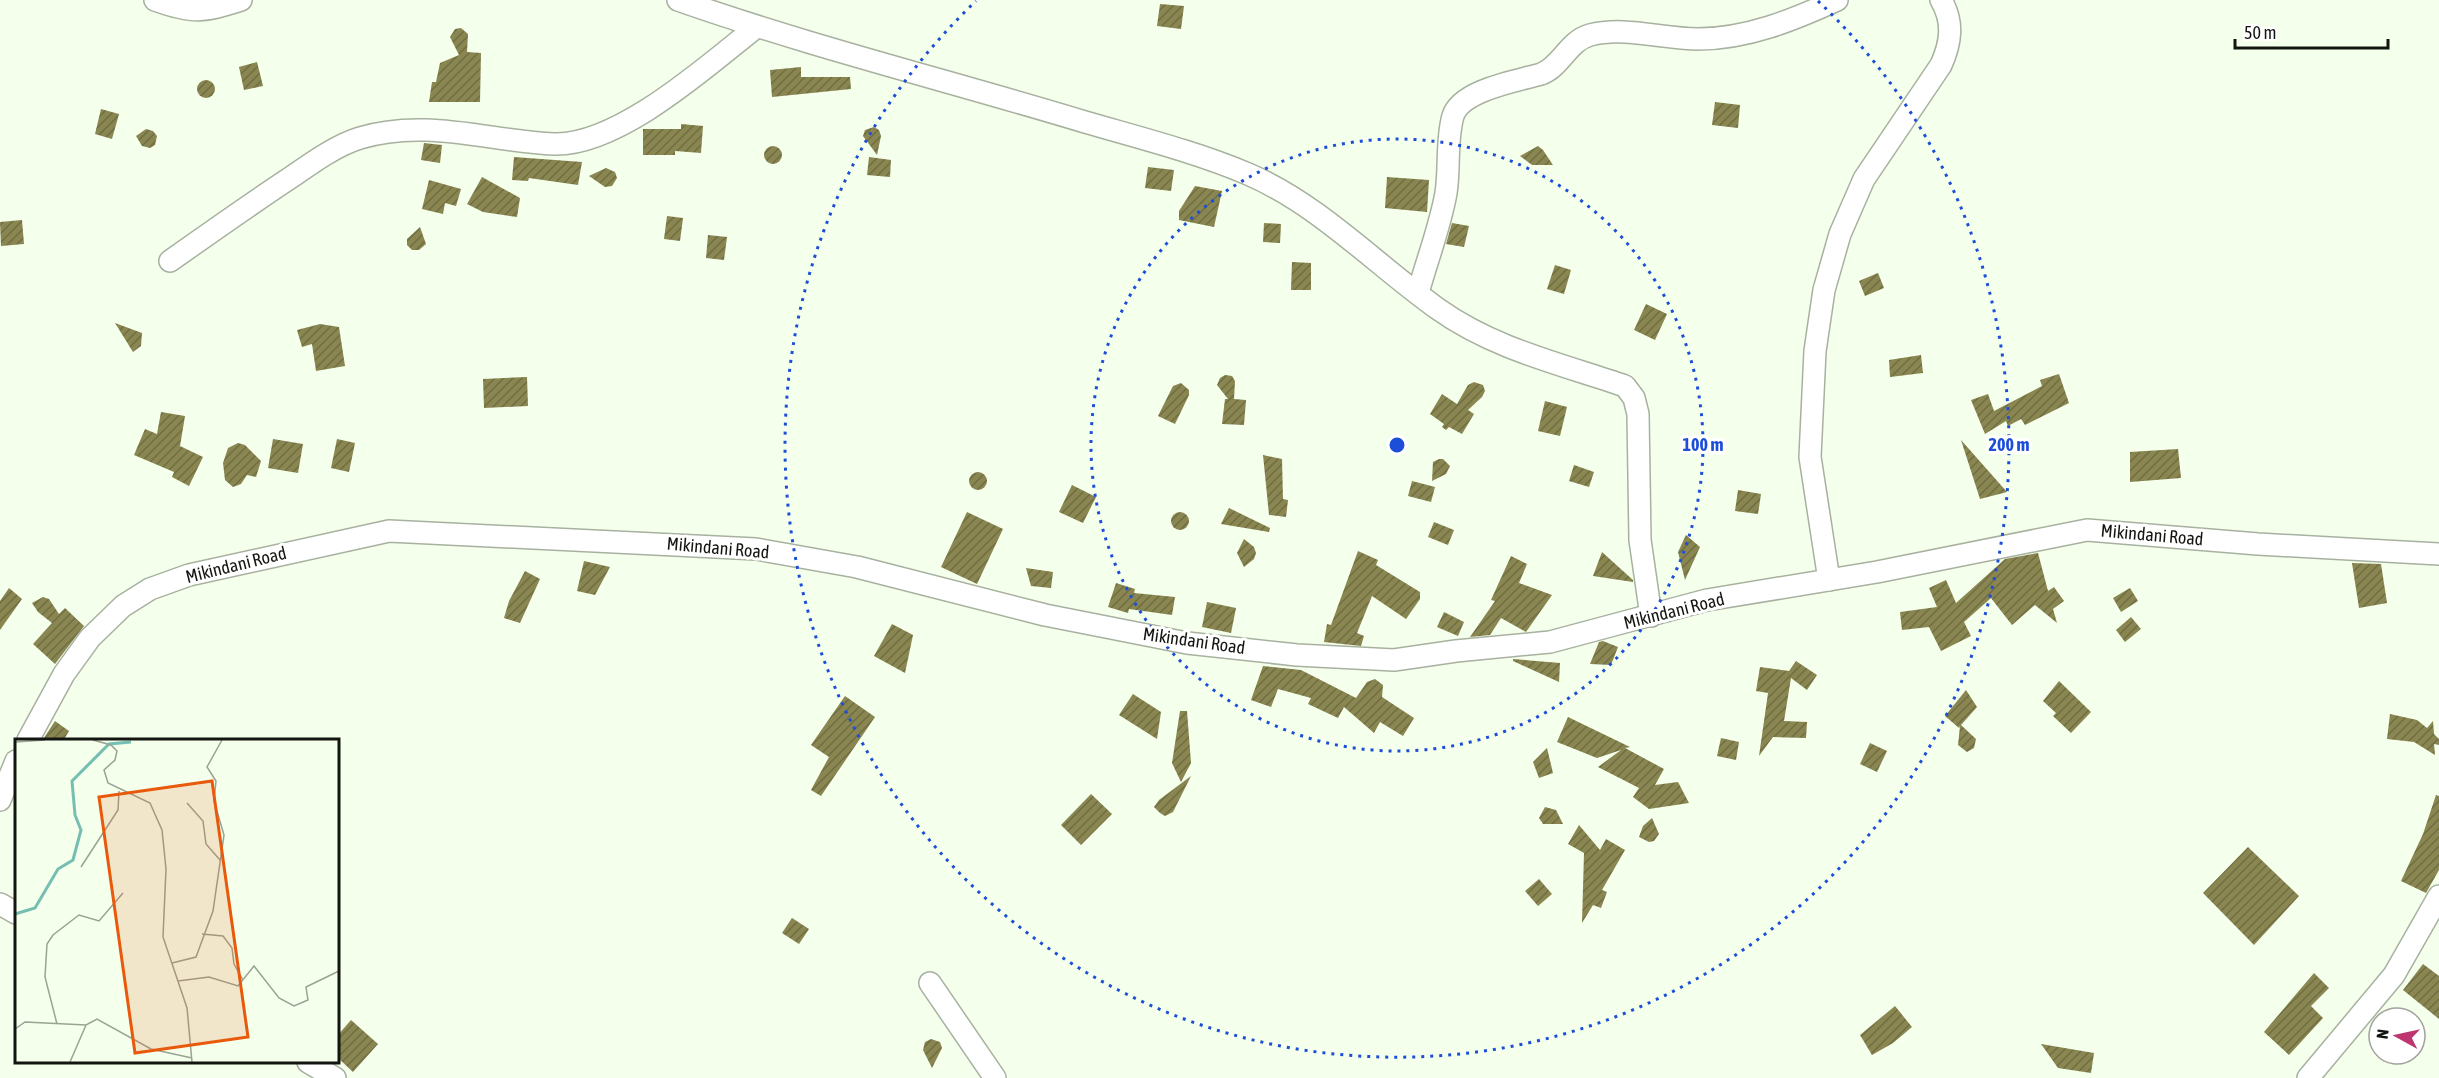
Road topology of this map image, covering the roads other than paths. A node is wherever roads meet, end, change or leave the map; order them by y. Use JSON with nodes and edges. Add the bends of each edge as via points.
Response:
{"nodes":[{"id":1,"x":155,"y":0,"type":"edge"},
{"id":2,"x":241,"y":0,"type":"edge"},
{"id":3,"x":678,"y":0,"type":"edge"},
{"id":4,"x":1837,"y":0,"type":"edge"},
{"id":5,"x":1941,"y":0,"type":"edge"},
{"id":6,"x":755,"y":27,"type":"junction"},
{"id":7,"x":170,"y":261,"type":"dead end"},
{"id":8,"x":1418,"y":293,"type":"junction"},
{"id":9,"x":2439,"y":554,"type":"edge"},
{"id":10,"x":1829,"y":580,"type":"junction"},
{"id":11,"x":1651,"y":616,"type":"junction"},
{"id":12,"x":29,"y":739,"type":"edge"},
{"id":13,"x":15,"y":763,"type":"edge"},
{"id":14,"x":0,"y":800,"type":"edge"},
{"id":15,"x":2439,"y":896,"type":"edge"},
{"id":16,"x":0,"y":904,"type":"edge"},
{"id":17,"x":15,"y":912,"type":"edge"},
{"id":18,"x":930,"y":983,"type":"dead end"},
{"id":19,"x":310,"y":1063,"type":"edge"},
{"id":20,"x":335,"y":1078,"type":"edge"},
{"id":21,"x":995,"y":1078,"type":"edge"},
{"id":22,"x":2308,"y":1078,"type":"edge"}],
"edges":[{"from":1,"to":2,"type":"street","via":[[185,11],[208,10]]},
{"from":3,"to":6,"type":"street"},
{"from":4,"to":8,"type":"street","via":[[1736,37],[1664,38],[1627,32],[1587,35],[1543,73],[1480,93],[1460,104],[1453,115],[1445,193]]},
{"from":5,"to":10,"type":"street","via":[[1951,45],[1864,179],[1840,234],[1824,290],[1815,351],[1810,457]]},
{"from":6,"to":7,"type":"street","via":[[645,110],[606,134],[555,144],[425,129],[359,138],[306,167]]},
{"from":6,"to":8,"type":"street","via":[[1228,166],[1272,185],[1299,203]]},
{"from":8,"to":11,"type":"street","via":[[1491,340],[1531,357],[1625,386],[1634,398],[1640,434],[1641,560]]},
{"from":9,"to":10,"type":"street","name":"Mikindani Road","via":[[2086,530]]},
{"from":10,"to":11,"type":"street","name":"Mikindani Road","via":[[1707,600]]},
{"from":11,"to":12,"type":"street","name":"Mikindani Road","via":[[1550,642],[1394,660],[1297,655],[1187,643],[1045,615],[857,567],[756,549],[389,531],[210,570],[150,590],[123,606],[90,638],[64,674]]},
{"from":13,"to":14,"type":"street"},
{"from":15,"to":22,"type":"street","via":[[2394,975]]},
{"from":16,"to":17,"type":"street"},
{"from":18,"to":21,"type":"street"},
{"from":19,"to":20,"type":"street"}]}
